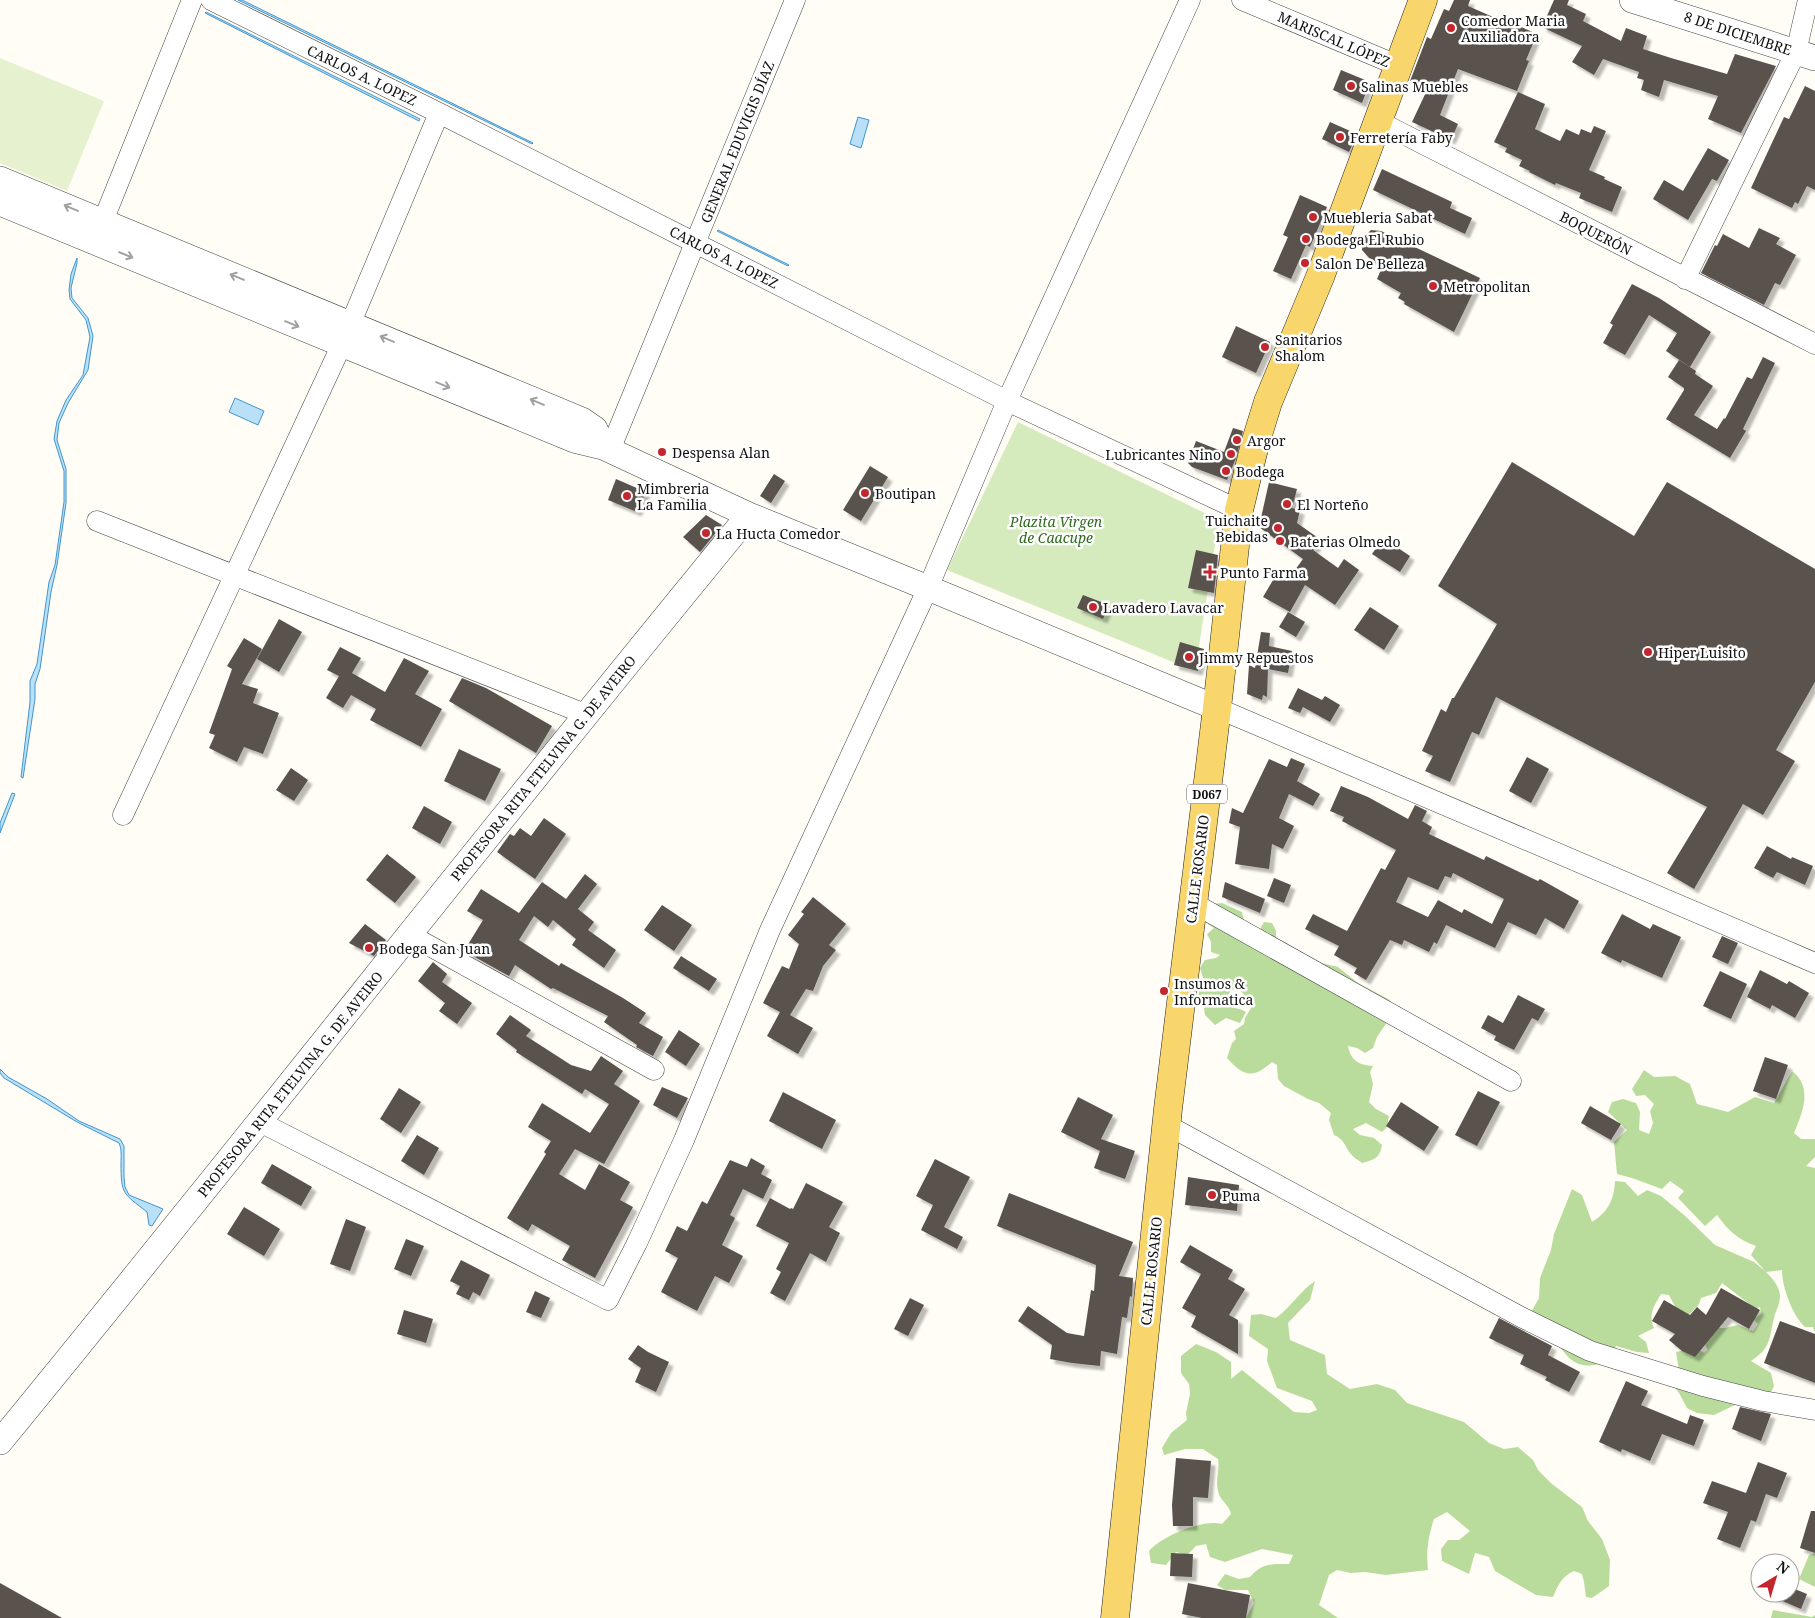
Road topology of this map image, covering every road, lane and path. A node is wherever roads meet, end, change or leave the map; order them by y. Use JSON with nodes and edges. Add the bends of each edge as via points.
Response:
{"nodes":[{"id":1,"x":192,"y":0,"type":"edge"},
{"id":2,"x":211,"y":0,"type":"edge"},
{"id":3,"x":795,"y":0,"type":"edge"},
{"id":4,"x":1190,"y":0,"type":"edge"},
{"id":5,"x":1242,"y":0,"type":"edge"},
{"id":6,"x":1423,"y":0,"type":"edge"},
{"id":7,"x":1632,"y":0,"type":"edge"},
{"id":8,"x":1808,"y":0,"type":"edge"},
{"id":9,"x":1805,"y":55,"type":"edge"},
{"id":10,"x":1399,"y":66,"type":"junction"},
{"id":11,"x":439,"y":113,"type":"junction"},
{"id":12,"x":1378,"y":121,"type":"junction"},
{"id":13,"x":0,"y":179,"type":"edge"},
{"id":14,"x":0,"y":203,"type":"edge"},
{"id":15,"x":99,"y":232,"type":"junction"},
{"id":16,"x":695,"y":243,"type":"junction"},
{"id":17,"x":1685,"y":279,"type":"junction"},
{"id":18,"x":347,"y":334,"type":"junction"},
{"id":19,"x":1815,"y":344,"type":"edge"},
{"id":20,"x":1007,"y":401,"type":"junction"},
{"id":21,"x":606,"y":448,"type":"junction"},
{"id":22,"x":1239,"y":510,"type":"junction"},
{"id":23,"x":748,"y":515,"type":"junction"},
{"id":24,"x":97,"y":521,"type":"dead end"},
{"id":25,"x":235,"y":574,"type":"junction"},
{"id":26,"x":928,"y":588,"type":"junction"},
{"id":27,"x":1218,"y":708,"type":"junction"},
{"id":28,"x":585,"y":714,"type":"junction"},
{"id":29,"x":123,"y":815,"type":"dead end"},
{"id":30,"x":1193,"y":902,"type":"junction"},
{"id":31,"x":410,"y":935,"type":"junction"},
{"id":32,"x":1815,"y":963,"type":"edge"},
{"id":33,"x":654,"y":1070,"type":"dead end"},
{"id":34,"x":1511,"y":1081,"type":"dead end"},
{"id":35,"x":260,"y":1122,"type":"junction"},
{"id":36,"x":1167,"y":1125,"type":"junction"},
{"id":37,"x":1815,"y":1410,"type":"edge"},
{"id":38,"x":0,"y":1442,"type":"edge"},
{"id":39,"x":1115,"y":1618,"type":"edge"}],
"edges":[{"from":1,"to":15,"type":"street"},
{"from":2,"to":11,"type":"street","name":"CARLOS A. LOPEZ"},
{"from":3,"to":16,"type":"street","name":"GENERAL EDUVIGIS DÍAZ"},
{"from":4,"to":20,"type":"street"},
{"from":5,"to":10,"type":"street","name":"MARISCAL LÓPEZ"},
{"from":6,"to":10,"type":"main road","name":"CALLE ROSARIO","number":"D067"},
{"from":7,"to":9,"type":"street","name":"8 DE DICIEMBRE"},
{"from":8,"to":9,"type":"street"},
{"from":9,"to":17,"type":"street"},
{"from":10,"to":12,"type":"main road","name":"CALLE ROSARIO","number":"D067"},
{"from":11,"to":16,"type":"street","name":"CARLOS A. LOPEZ"},
{"from":11,"to":18,"type":"street"},
{"from":12,"to":17,"type":"street","name":"BOQUERÓN"},
{"from":12,"to":22,"type":"main road","name":"CALLE ROSARIO","number":"D067","via":[[1320,277],[1268,402]]},
{"from":15,"to":13,"type":"street","one_way":true},
{"from":14,"to":15,"type":"street"},
{"from":15,"to":18,"type":"street"},
{"from":16,"to":20,"type":"street","name":"CARLOS A. LOPEZ"},
{"from":16,"to":21,"type":"street","name":"GENERAL EDUVIGIS DÍAZ"},
{"from":17,"to":19,"type":"street","name":"BOQUERÓN"},
{"from":18,"to":21,"type":"street","via":[[574,440]]},
{"from":18,"to":25,"type":"street"},
{"from":20,"to":22,"type":"street","name":"CARLOS A. LOPEZ"},
{"from":20,"to":26,"type":"street"},
{"from":21,"to":23,"type":"street"},
{"from":22,"to":27,"type":"main road","name":"CALLE ROSARIO","number":"D067"},
{"from":23,"to":26,"type":"street"},
{"from":23,"to":28,"type":"street","name":"PROFESORA RITA ETELVINA G. DE AVEIRO"},
{"from":24,"to":25,"type":"street"},
{"from":25,"to":28,"type":"street"},
{"from":25,"to":29,"type":"street"},
{"from":26,"to":27,"type":"street"},
{"from":26,"to":35,"type":"street","via":[[770,930],[684,1140],[608,1300]]},
{"from":27,"to":30,"type":"main road","name":"CALLE ROSARIO","number":"D067"},
{"from":27,"to":32,"type":"street"},
{"from":28,"to":31,"type":"street","name":"PROFESORA RITA ETELVINA G. DE AVEIRO"},
{"from":30,"to":34,"type":"street"},
{"from":30,"to":36,"type":"main road","name":"CALLE ROSARIO","number":"D067"},
{"from":31,"to":33,"type":"street"},
{"from":31,"to":35,"type":"street","name":"PROFESORA RITA ETELVINA G. DE AVEIRO"},
{"from":35,"to":38,"type":"street","name":"PROFESORA RITA ETELVINA G. DE AVEIRO"},
{"from":36,"to":37,"type":"street","via":[[1521,1317],[1590,1351],[1703,1386]]},
{"from":36,"to":39,"type":"main road","name":"CALLE ROSARIO","number":"D067"}]}
